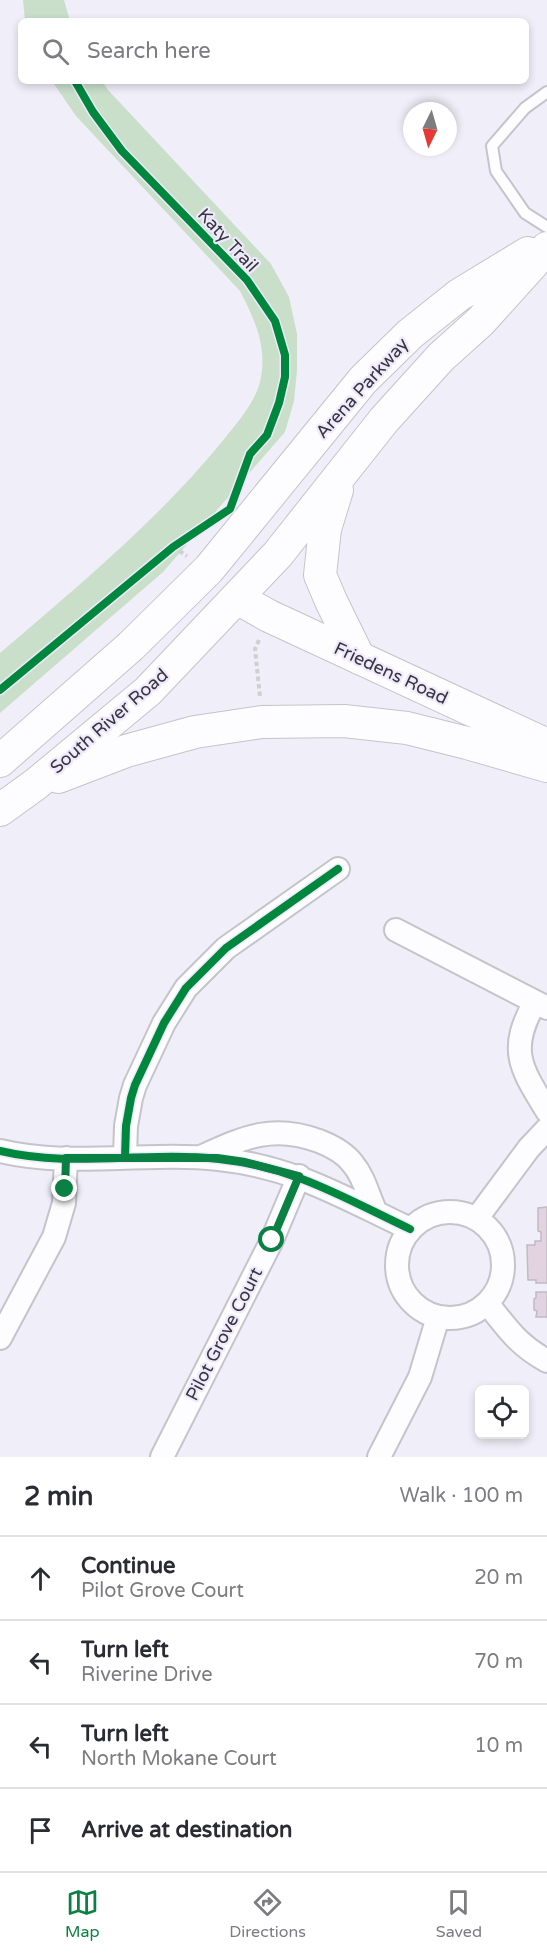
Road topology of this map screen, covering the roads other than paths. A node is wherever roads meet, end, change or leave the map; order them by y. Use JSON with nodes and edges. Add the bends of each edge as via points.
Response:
{"nodes":[{"id":1,"x":547,"y":92,"type":"edge"},
{"id":2,"x":547,"y":227,"type":"edge"},
{"id":3,"x":547,"y":242,"type":"edge"},
{"id":4,"x":547,"y":248,"type":"edge"},
{"id":5,"x":459,"y":295,"type":"junction"},
{"id":6,"x":342,"y":474,"type":"junction"},
{"id":7,"x":237,"y":598,"type":"junction"},
{"id":8,"x":359,"y":658,"type":"junction"},
{"id":9,"x":547,"y":745,"type":"edge"},
{"id":10,"x":0,"y":761,"type":"edge"},
{"id":11,"x":547,"y":766,"type":"edge"},
{"id":12,"x":0,"y":776,"type":"edge"},
{"id":13,"x":32,"y":787,"type":"junction"},
{"id":14,"x":0,"y":810,"type":"edge"},
{"id":15,"x":338,"y":869,"type":"dead end"},
{"id":16,"x":396,"y":930,"type":"dead end"},
{"id":17,"x":541,"y":1005,"type":"edge"},
{"id":18,"x":547,"y":1111,"type":"edge"},
{"id":19,"x":547,"y":1129,"type":"edge"},
{"id":20,"x":0,"y":1151,"type":"edge"},
{"id":21,"x":125,"y":1157,"type":"junction"},
{"id":22,"x":66,"y":1158,"type":"junction"},
{"id":23,"x":200,"y":1158,"type":"junction"},
{"id":24,"x":299,"y":1176,"type":"junction"},
{"id":25,"x":375,"y":1210,"type":"junction"},
{"id":26,"x":477,"y":1218,"type":"junction"},
{"id":27,"x":410,"y":1229,"type":"junction"},
{"id":28,"x":487,"y":1303,"type":"junction"},
{"id":29,"x":438,"y":1317,"type":"junction"},
{"id":30,"x":0,"y":1338,"type":"edge"},
{"id":31,"x":547,"y":1361,"type":"edge"},
{"id":32,"x":162,"y":1457,"type":"edge"},
{"id":33,"x":379,"y":1457,"type":"edge"}],
"edges":[{"from":1,"to":2,"type":"lane","via":[[525,108],[492,146],[496,171],[525,213]]},
{"from":3,"to":5,"type":"main road","name":"Arena Parkway"},
{"from":4,"to":6,"type":"main road","name":"Arena Parkway","via":[[481,321],[441,357]]},
{"from":5,"to":7,"type":"main road","via":[[256,539],[244,563]]},
{"from":5,"to":10,"type":"main road","name":"Arena Parkway","via":[[410,334],[363,381],[209,569],[131,646]]},
{"from":6,"to":7,"type":"main road","name":"Arena Parkway"},
{"from":6,"to":8,"type":"main road","via":[[325,529],[320,575]]},
{"from":7,"to":8,"type":"main road","name":"Friedens Road"},
{"from":7,"to":12,"type":"main road","via":[[188,619]]},
{"from":7,"to":13,"type":"main road","name":"South River Road","via":[[148,691]]},
{"from":8,"to":9,"type":"main road","name":"Friedens Road"},
{"from":11,"to":13,"type":"main road","via":[[407,728],[344,721],[262,722],[195,732],[126,751]]},
{"from":13,"to":14,"type":"main road","name":"South River Road"},
{"from":15,"to":21,"type":"street","via":[[226,948],[186,988],[164,1023],[135,1085],[127,1120]]},
{"from":16,"to":17,"type":"street"},
{"from":17,"to":18,"type":"street","via":[[522,1029],[519,1041],[522,1067]]},
{"from":19,"to":26,"type":"street"},
{"from":20,"to":22,"type":"street"},
{"from":21,"to":22,"type":"street"},
{"from":21,"to":23,"type":"street"},
{"from":22,"to":30,"type":"street","via":[[64,1203],[54,1237]]},
{"from":23,"to":24,"type":"street","via":[[245,1162]]},
{"from":23,"to":25,"type":"street","via":[[262,1133],[284,1132],[314,1139],[339,1151],[355,1166]]},
{"from":24,"to":25,"type":"street"},
{"from":24,"to":32,"type":"street","name":"Pilot Grove Court","via":[[272,1240]]},
{"from":25,"to":27,"type":"street"},
{"from":26,"to":27,"type":"street","via":[[458,1212],[443,1213]]},
{"from":26,"to":28,"type":"street","via":[[493,1233],[503,1265],[501,1279]]},
{"from":27,"to":29,"type":"street","via":[[398,1253],[399,1281],[414,1304]]},
{"from":28,"to":29,"type":"street","via":[[467,1316]]},
{"from":28,"to":31,"type":"street","via":[[515,1339]]},
{"from":29,"to":33,"type":"street","via":[[420,1377]]}]}
